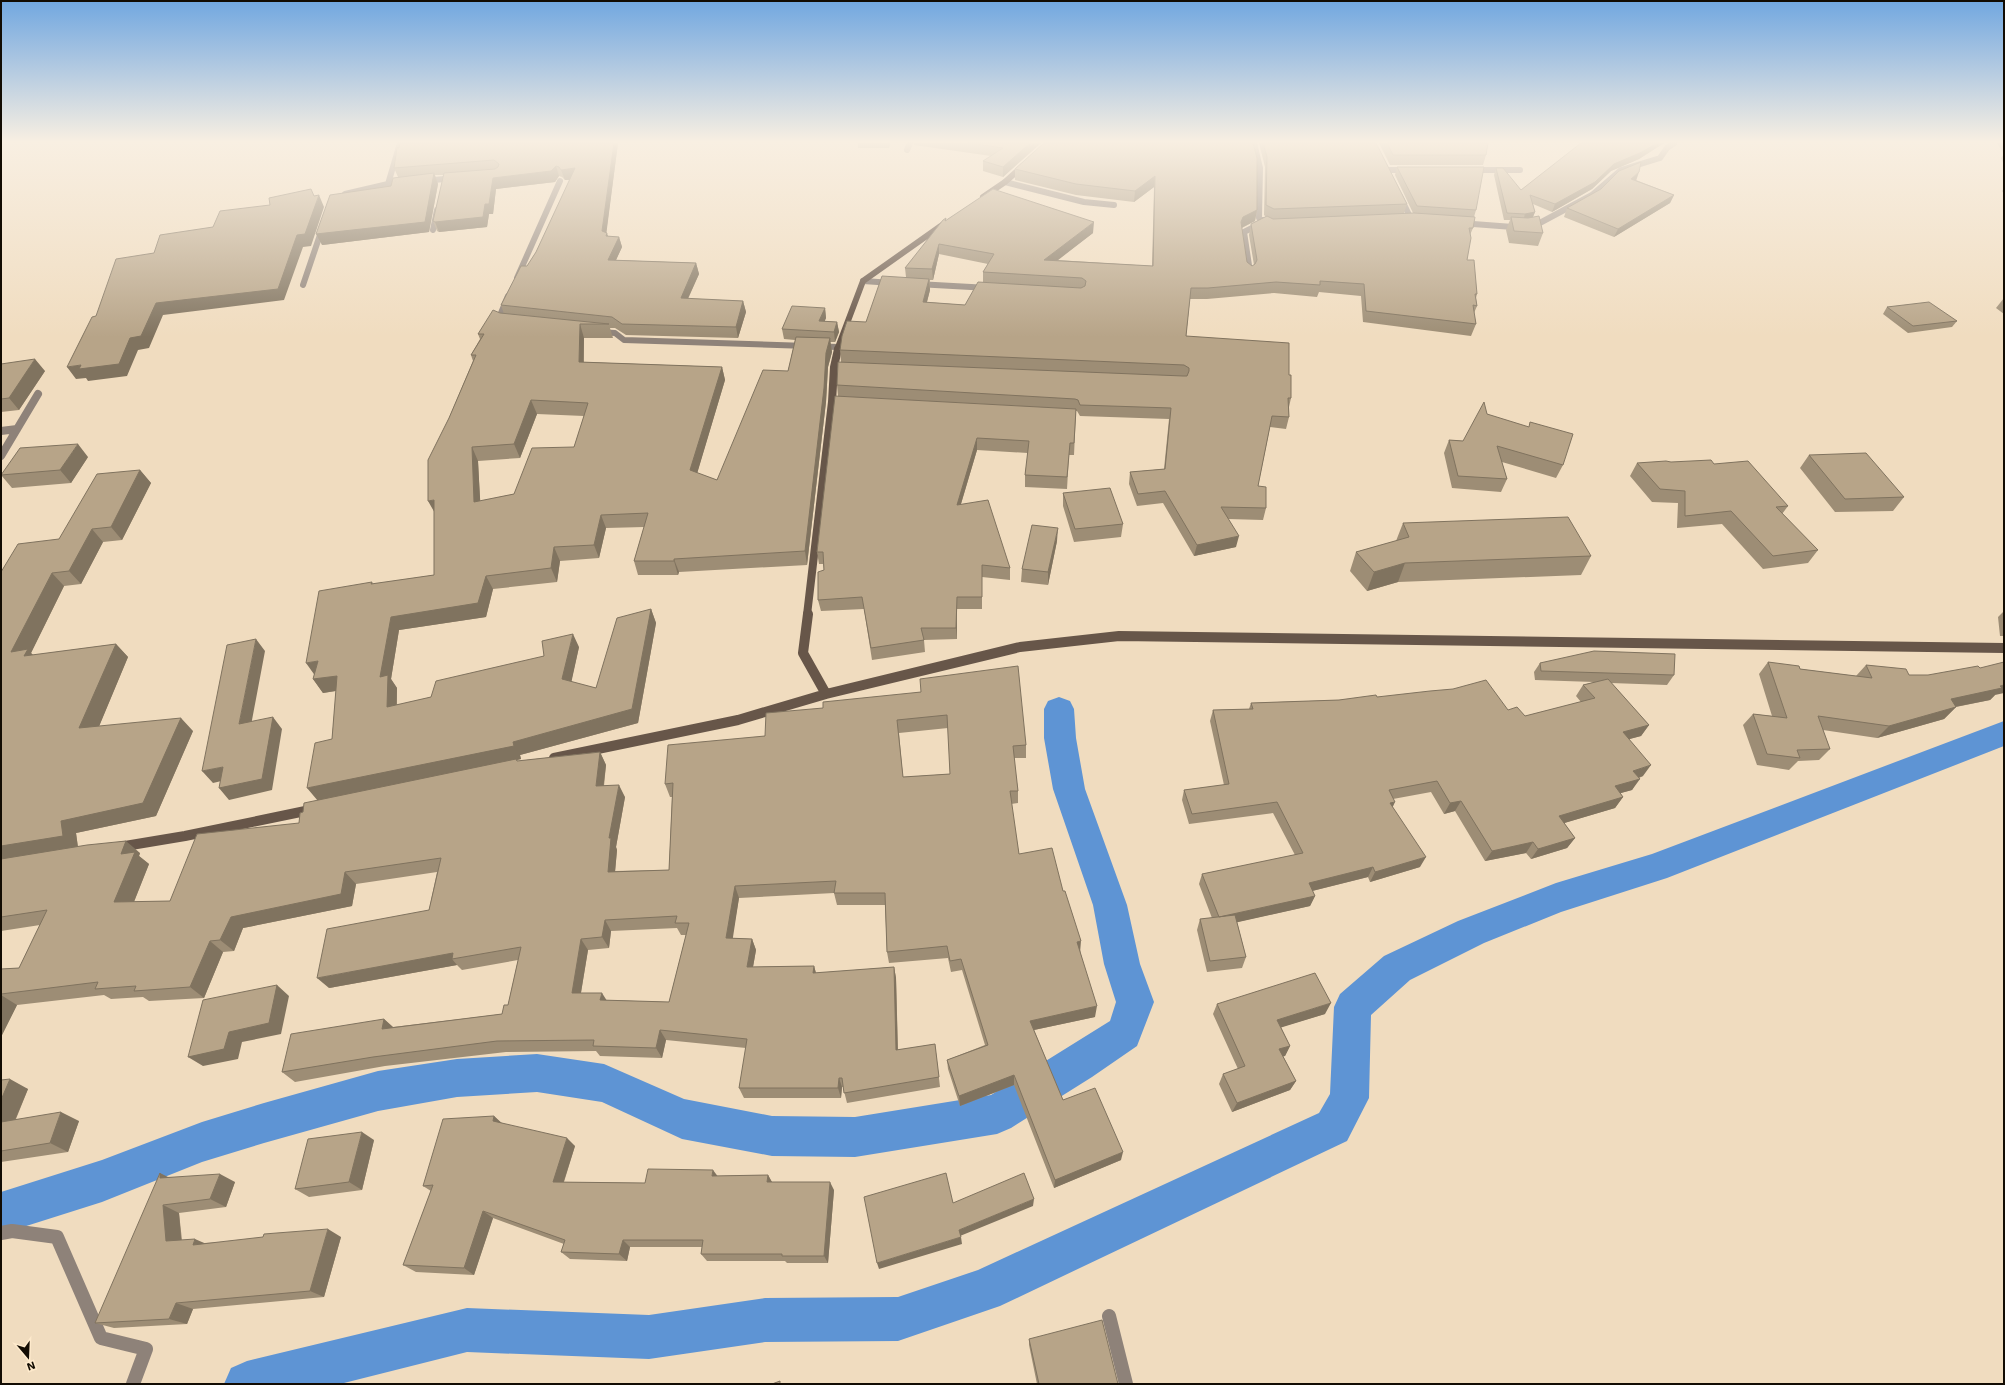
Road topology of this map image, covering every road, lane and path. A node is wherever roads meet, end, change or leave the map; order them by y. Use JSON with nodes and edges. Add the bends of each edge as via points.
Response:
{"nodes":[{"id":1,"x":438,"y":208,"type":"edge"},
{"id":2,"x":548,"y":208,"type":"edge"},
{"id":3,"x":1259,"y":208,"type":"edge"},
{"id":4,"x":1405,"y":208,"type":"edge"},
{"id":5,"x":1570,"y":208,"type":"edge"},
{"id":6,"x":954,"y":217,"type":"edge"},
{"id":7,"x":1411,"y":219,"type":"junction"},
{"id":8,"x":1403,"y":220,"type":"edge"},
{"id":9,"x":1419,"y":220,"type":"edge"},
{"id":10,"x":325,"y":221,"type":"edge"},
{"id":11,"x":1264,"y":222,"type":"junction"},
{"id":12,"x":1450,"y":222,"type":"edge"},
{"id":13,"x":1281,"y":225,"type":"edge"},
{"id":14,"x":433,"y":230,"type":"edge"},
{"id":15,"x":1250,"y":272,"type":"edge"},
{"id":16,"x":863,"y":281,"type":"junction"},
{"id":17,"x":902,"y":283,"type":"edge"},
{"id":18,"x":910,"y":284,"type":"edge"},
{"id":19,"x":303,"y":285,"type":"dead end"},
{"id":20,"x":996,"y":289,"type":"edge"},
{"id":21,"x":513,"y":323,"type":"edge"},
{"id":22,"x":591,"y":331,"type":"edge"},
{"id":23,"x":838,"y":347,"type":"junction"},
{"id":24,"x":38,"y":394,"type":"dead end"},
{"id":25,"x":17,"y":429,"type":"junction"},
{"id":26,"x":1,"y":431,"type":"edge"},
{"id":27,"x":1,"y":456,"type":"edge"},
{"id":28,"x":2004,"y":648,"type":"edge"},
{"id":29,"x":826,"y":694,"type":"junction"},
{"id":30,"x":543,"y":760,"type":"edge"},
{"id":31,"x":325,"y":806,"type":"edge"},
{"id":32,"x":108,"y":849,"type":"edge"},
{"id":33,"x":1,"y":1233,"type":"edge"},
{"id":34,"x":1109,"y":1316,"type":"dead end"},
{"id":35,"x":133,"y":1384,"type":"edge"},
{"id":36,"x":1126,"y":1384,"type":"edge"}],
"edges":[{"from":1,"to":14,"type":"street"},
{"from":2,"to":21,"type":"street","via":[[500,318]]},
{"from":3,"to":11,"type":"street","via":[[1259,218]]},
{"from":4,"to":7,"type":"street"},
{"from":5,"to":12,"type":"street","via":[[1543,223],[1528,227]]},
{"from":6,"to":16,"type":"main road"},
{"from":7,"to":8,"type":"street"},
{"from":7,"to":9,"type":"street"},
{"from":10,"to":19,"type":"street"},
{"from":11,"to":13,"type":"street"},
{"from":11,"to":15,"type":"street","via":[[1244,232]]},
{"from":16,"to":17,"type":"street"},
{"from":16,"to":23,"type":"main road"},
{"from":18,"to":20,"type":"street"},
{"from":22,"to":23,"type":"street","via":[[615,333],[624,340]]},
{"from":23,"to":29,"type":"main road","via":[[836,403],[803,653]]},
{"from":24,"to":25,"type":"street"},
{"from":25,"to":26,"type":"street"},
{"from":25,"to":27,"type":"street"},
{"from":28,"to":29,"type":"main road","via":[[1119,636],[1020,646]]},
{"from":29,"to":30,"type":"main road","via":[[738,720]]},
{"from":31,"to":32,"type":"main road","via":[[185,836]]},
{"from":33,"to":35,"type":"street","via":[[12,1231],[57,1237],[101,1338],[146,1349]]},
{"from":34,"to":36,"type":"street"}]}
